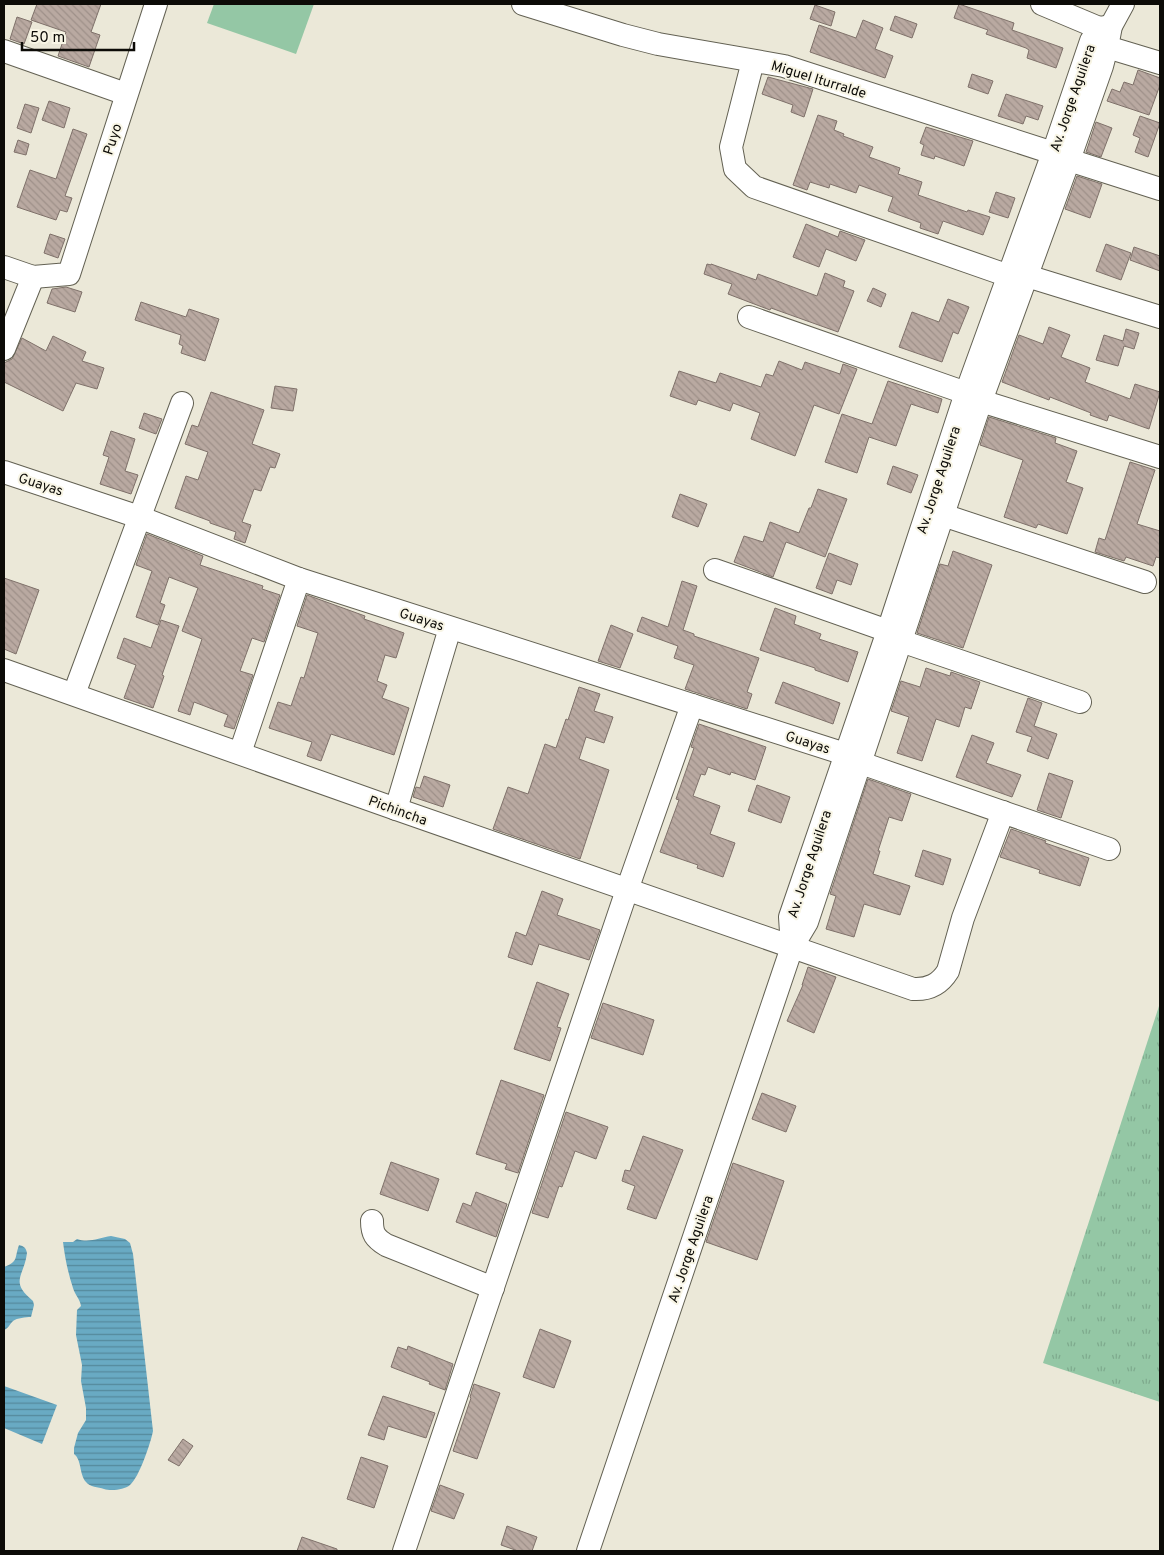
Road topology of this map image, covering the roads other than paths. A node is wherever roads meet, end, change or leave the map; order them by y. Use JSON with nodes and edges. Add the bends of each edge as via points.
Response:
{"nodes":[{"id":1,"x":156,"y":4,"type":"edge"},
{"id":2,"x":523,"y":4,"type":"edge"},
{"id":3,"x":1042,"y":4,"type":"edge"},
{"id":4,"x":1122,"y":4,"type":"edge"},
{"id":5,"x":1106,"y":34,"type":"junction"},
{"id":6,"x":4,"y":50,"type":"edge"},
{"id":7,"x":753,"y":61,"type":"junction"},
{"id":8,"x":1160,"y":63,"type":"edge"},
{"id":9,"x":126,"y":94,"type":"junction"},
{"id":10,"x":1061,"y":156,"type":"junction"},
{"id":11,"x":1160,"y":189,"type":"edge"},
{"id":12,"x":4,"y":267,"type":"edge"},
{"id":13,"x":1018,"y":276,"type":"junction"},
{"id":14,"x":33,"y":277,"type":"junction"},
{"id":15,"x":749,"y":317,"type":"dead end"},
{"id":16,"x":1160,"y":317,"type":"edge"},
{"id":17,"x":4,"y":350,"type":"edge"},
{"id":18,"x":974,"y":397,"type":"junction"},
{"id":19,"x":182,"y":403,"type":"dead end"},
{"id":20,"x":1160,"y":457,"type":"edge"},
{"id":21,"x":4,"y":472,"type":"edge"},
{"id":22,"x":943,"y":515,"type":"junction"},
{"id":23,"x":139,"y":517,"type":"junction"},
{"id":24,"x":715,"y":570,"type":"dead end"},
{"id":25,"x":299,"y":579,"type":"junction"},
{"id":26,"x":1145,"y":582,"type":"dead end"},
{"id":27,"x":450,"y":628,"type":"junction"},
{"id":28,"x":894,"y":636,"type":"junction"},
{"id":29,"x":4,"y":670,"type":"edge"},
{"id":30,"x":74,"y":694,"type":"junction"},
{"id":31,"x":1080,"y":702,"type":"dead end"},
{"id":32,"x":692,"y":705,"type":"junction"},
{"id":33,"x":240,"y":754,"type":"junction"},
{"id":34,"x":853,"y":759,"type":"junction"},
{"id":35,"x":396,"y":809,"type":"junction"},
{"id":36,"x":1003,"y":812,"type":"junction"},
{"id":37,"x":1109,"y":849,"type":"dead end"},
{"id":38,"x":627,"y":890,"type":"junction"},
{"id":39,"x":792,"y":947,"type":"junction"},
{"id":40,"x":372,"y":1221,"type":"dead end"},
{"id":41,"x":493,"y":1288,"type":"junction"},
{"id":42,"x":404,"y":1551,"type":"edge"},
{"id":43,"x":588,"y":1551,"type":"edge"}],
"edges":[{"from":1,"to":9,"type":"street","name":"Puyo"},
{"from":2,"to":7,"type":"street","name":"Miguel Iturralde","via":[[658,44]]},
{"from":3,"to":5,"type":"street"},
{"from":4,"to":5,"type":"street","name":"Av. Jorge Aguilera"},
{"from":5,"to":8,"type":"street"},
{"from":5,"to":10,"type":"street","name":"Av. Jorge Aguilera","via":[[1094,34],[1086,54]]},
{"from":6,"to":9,"type":"street"},
{"from":7,"to":10,"type":"street","name":"Miguel Iturralde","via":[[784,66]]},
{"from":7,"to":13,"type":"street","via":[[731,147],[735,169],[754,187]]},
{"from":9,"to":14,"type":"street","name":"Puyo","via":[[69,274]]},
{"from":10,"to":11,"type":"street","name":"Miguel Iturralde"},
{"from":10,"to":13,"type":"street","name":"Av. Jorge Aguilera"},
{"from":12,"to":14,"type":"street"},
{"from":13,"to":16,"type":"street"},
{"from":13,"to":18,"type":"street","name":"Av. Jorge Aguilera"},
{"from":14,"to":17,"type":"street"},
{"from":15,"to":18,"type":"street"},
{"from":18,"to":20,"type":"street"},
{"from":18,"to":22,"type":"street","name":"Av. Jorge Aguilera"},
{"from":18,"to":28,"type":"street","name":"Av. Jorge Aguilera"},
{"from":19,"to":23,"type":"street"},
{"from":21,"to":23,"type":"street","name":"Guayas"},
{"from":22,"to":26,"type":"street"},
{"from":22,"to":28,"type":"street","name":"Av. Jorge Aguilera"},
{"from":23,"to":25,"type":"street","name":"Guayas"},
{"from":23,"to":30,"type":"street"},
{"from":24,"to":28,"type":"street"},
{"from":25,"to":27,"type":"street","name":"Guayas"},
{"from":25,"to":33,"type":"street"},
{"from":27,"to":32,"type":"street","name":"Guayas"},
{"from":27,"to":35,"type":"street"},
{"from":28,"to":31,"type":"street"},
{"from":28,"to":34,"type":"street","name":"Av. Jorge Aguilera"},
{"from":29,"to":30,"type":"street","name":"Pichincha"},
{"from":30,"to":33,"type":"street","name":"Pichincha"},
{"from":32,"to":34,"type":"street","name":"Guayas"},
{"from":32,"to":38,"type":"street"},
{"from":33,"to":35,"type":"street","name":"Pichincha"},
{"from":34,"to":36,"type":"street","name":"Guayas"},
{"from":34,"to":39,"type":"street","name":"Av. Jorge Aguilera","via":[[790,917]]},
{"from":35,"to":38,"type":"street","name":"Pichincha"},
{"from":36,"to":37,"type":"street","name":"Guayas"},
{"from":36,"to":39,"type":"street","name":"Pichincha","via":[[964,918],[951,964],[939,983],[926,989],[913,989]]},
{"from":38,"to":39,"type":"street","name":"Pichincha"},
{"from":38,"to":41,"type":"street"},
{"from":39,"to":43,"type":"street","name":"Av. Jorge Aguilera"},
{"from":40,"to":41,"type":"street","via":[[372,1233],[386,1245]]},
{"from":41,"to":42,"type":"street"}]}
